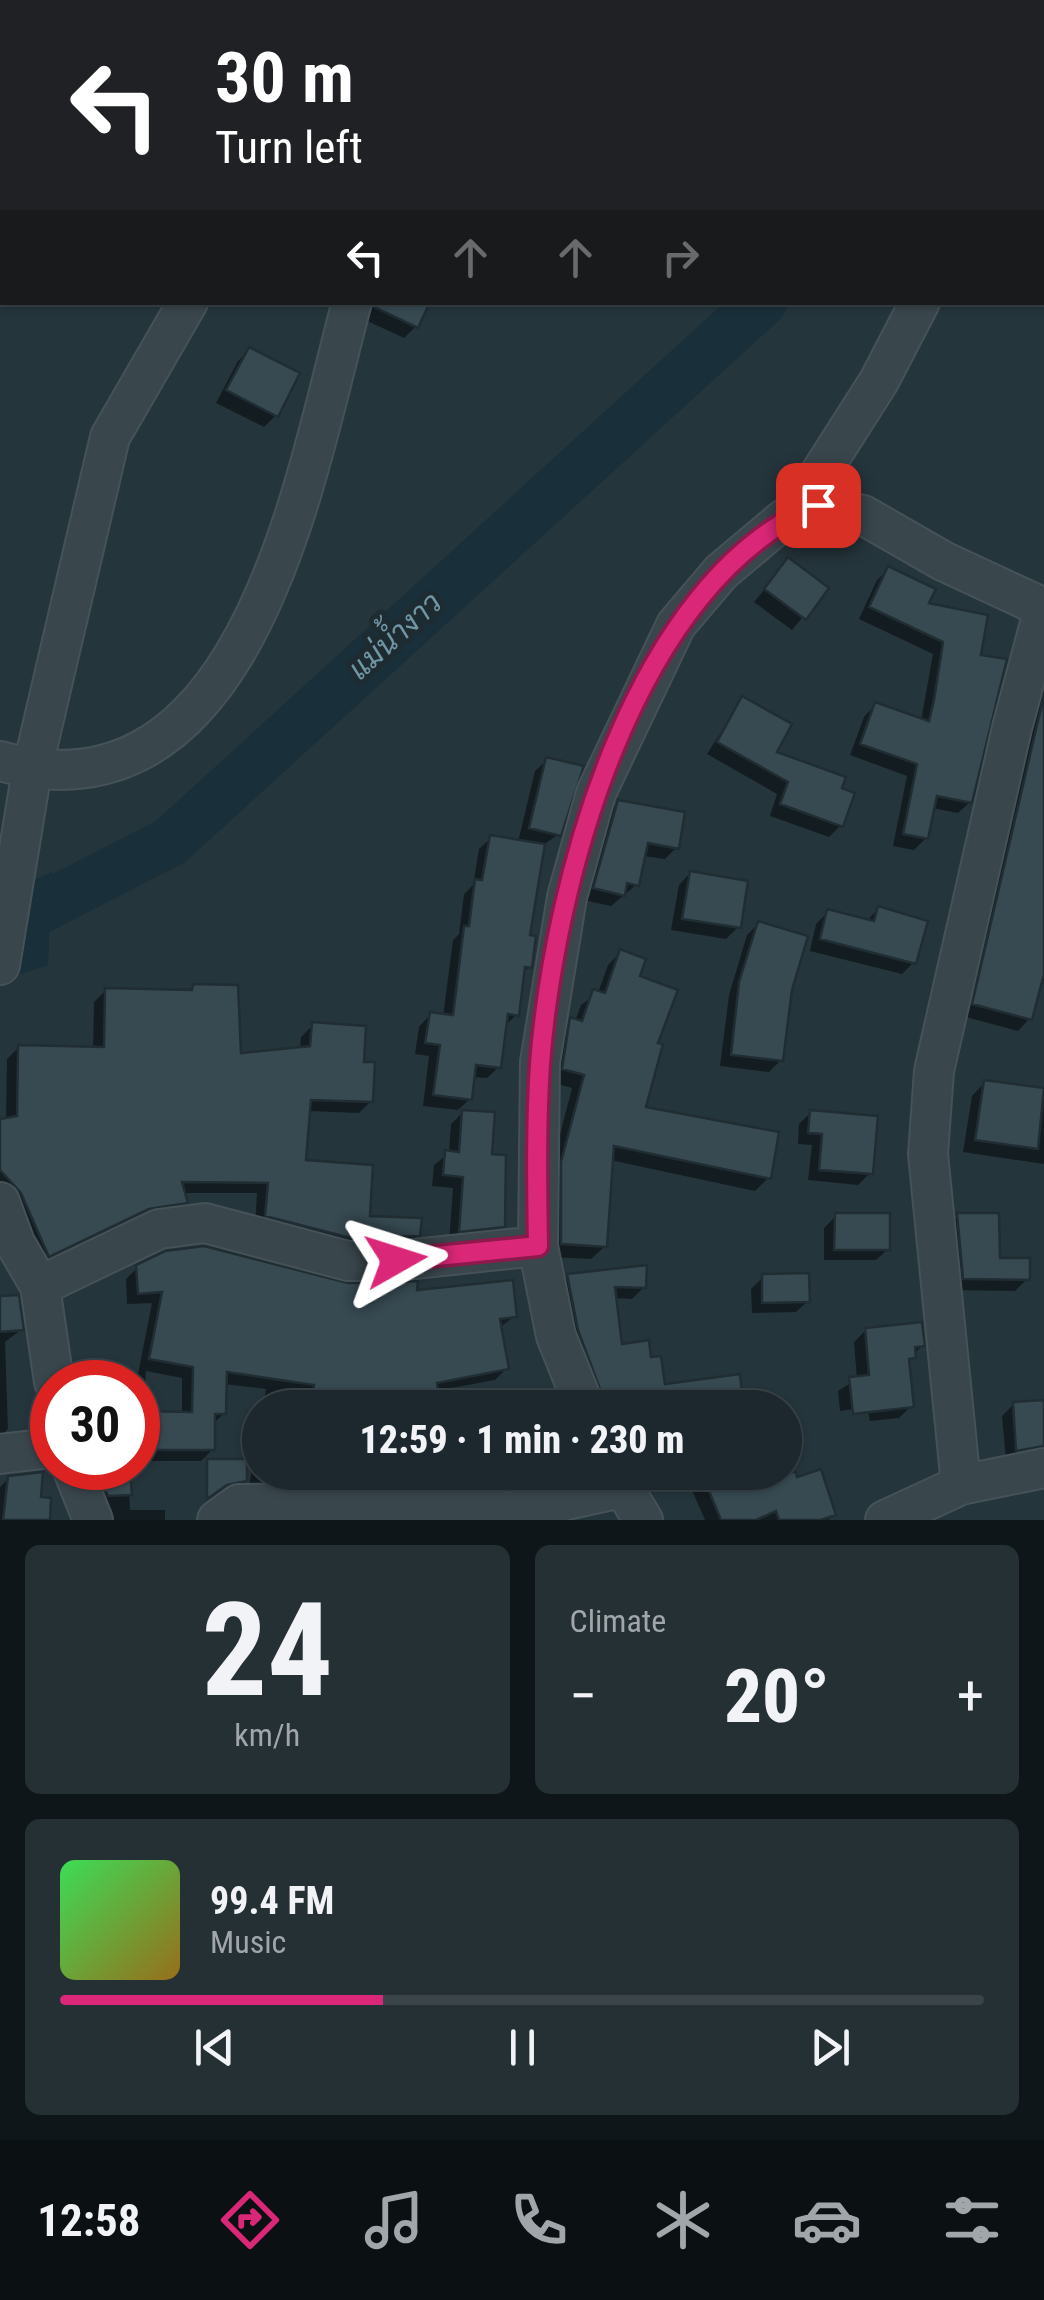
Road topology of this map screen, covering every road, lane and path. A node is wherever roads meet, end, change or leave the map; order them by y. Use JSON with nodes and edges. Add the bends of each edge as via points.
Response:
{"nodes":[{"id":1,"x":186,"y":305,"type":"edge"},
{"id":2,"x":351,"y":305,"type":"edge"},
{"id":3,"x":918,"y":305,"type":"edge"},
{"id":4,"x":818,"y":505,"type":"junction"},
{"id":5,"x":1044,"y":608,"type":"edge"},
{"id":6,"x":16,"y":766,"type":"edge"},
{"id":7,"x":0,"y":966,"type":"edge"},
{"id":8,"x":0,"y":1202,"type":"edge"},
{"id":9,"x":538,"y":1246,"type":"junction"},
{"id":10,"x":40,"y":1286,"type":"junction"},
{"id":11,"x":51,"y":1360,"type":"edge"},
{"id":12,"x":578,"y":1390,"type":"edge"},
{"id":13,"x":30,"y":1451,"type":"edge"},
{"id":14,"x":0,"y":1454,"type":"edge"},
{"id":15,"x":1044,"y":1468,"type":"edge"},
{"id":16,"x":961,"y":1485,"type":"junction"},
{"id":17,"x":81,"y":1490,"type":"edge"},
{"id":18,"x":584,"y":1490,"type":"edge"},
{"id":19,"x":624,"y":1490,"type":"edge"},
{"id":20,"x":94,"y":1520,"type":"edge"},
{"id":21,"x":217,"y":1520,"type":"edge"},
{"id":22,"x":643,"y":1520,"type":"edge"},
{"id":23,"x":884,"y":1520,"type":"edge"}],
"edges":[{"from":1,"to":6,"type":"street","via":[[110,437]]},
{"from":2,"to":6,"type":"street","via":[[280,564],[243,642],[202,700],[141,752],[94,770]]},
{"from":3,"to":4,"type":"street","via":[[814,483]]},
{"from":4,"to":5,"type":"street","via":[[863,515]]},
{"from":4,"to":9,"type":"street","via":[[784,519],[721,572],[676,624],[596,793],[567,898],[543,1042]]},
{"from":5,"to":16,"type":"street","via":[[934,1071],[928,1154]]},
{"from":6,"to":7,"type":"street","via":[[23,827]]},
{"from":8,"to":10,"type":"street"},
{"from":9,"to":10,"type":"street","via":[[348,1260],[205,1223],[159,1229]]},
{"from":9,"to":12,"type":"street","via":[[556,1336]]},
{"from":10,"to":11,"type":"street"},
{"from":13,"to":14,"type":"street"},
{"from":15,"to":16,"type":"street"},
{"from":16,"to":23,"type":"street"},
{"from":17,"to":20,"type":"street"},
{"from":18,"to":21,"type":"street","via":[[513,1512],[239,1504]]},
{"from":19,"to":22,"type":"street"}]}
